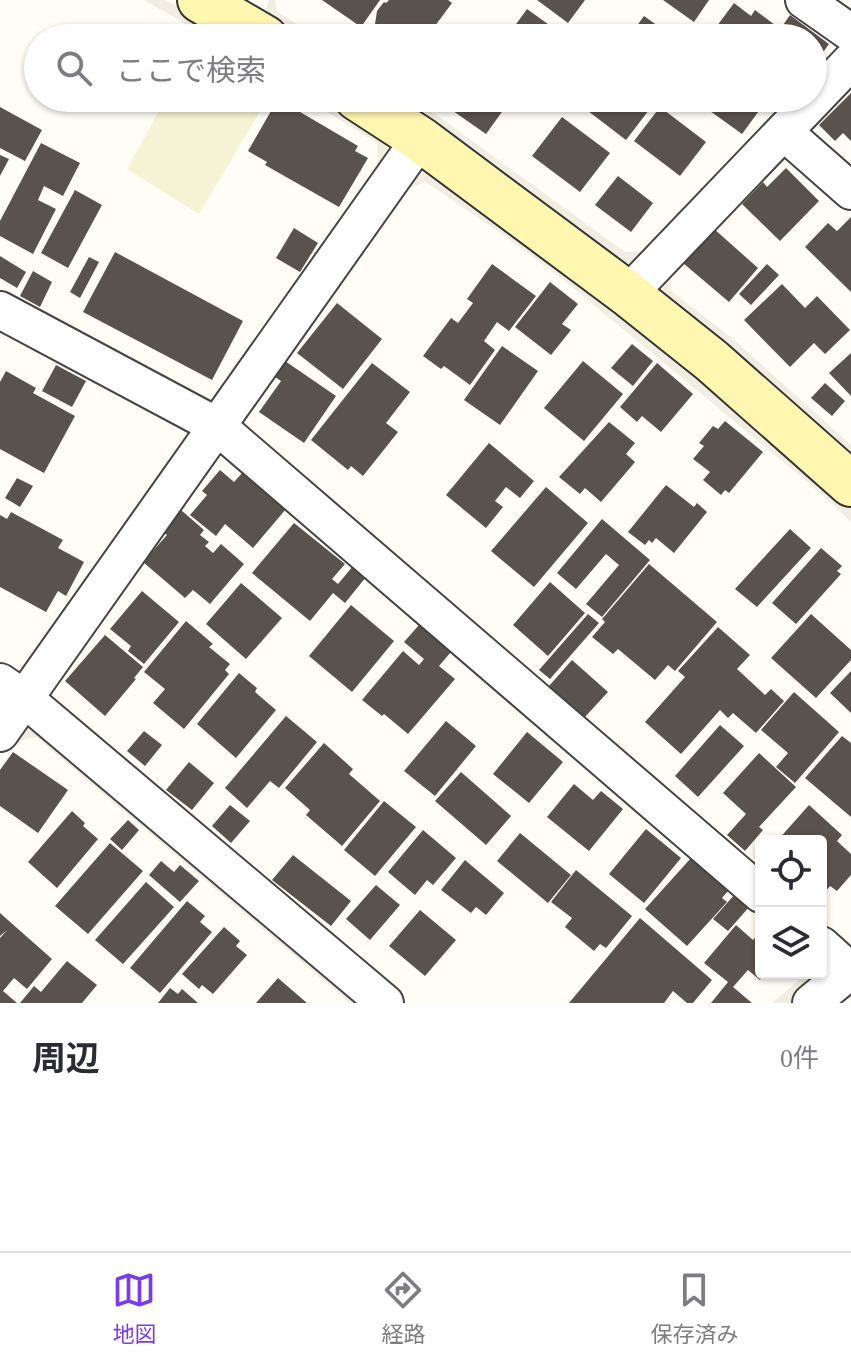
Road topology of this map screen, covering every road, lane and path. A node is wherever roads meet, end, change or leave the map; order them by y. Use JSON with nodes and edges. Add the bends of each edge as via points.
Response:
{"nodes":[{"id":1,"x":200,"y":0,"type":"edge"},
{"id":2,"x":804,"y":0,"type":"edge"},
{"id":3,"x":255,"y":21,"type":"edge"},
{"id":4,"x":851,"y":33,"type":"edge"},
{"id":5,"x":851,"y":61,"type":"edge"},
{"id":6,"x":827,"y":86,"type":"edge"},
{"id":7,"x":379,"y":112,"type":"edge"},
{"id":8,"x":803,"y":112,"type":"edge"},
{"id":9,"x":784,"y":132,"type":"junction"},
{"id":10,"x":420,"y":139,"type":"junction"},
{"id":11,"x":851,"y":191,"type":"edge"},
{"id":12,"x":628,"y":294,"type":"junction"},
{"id":13,"x":0,"y":310,"type":"edge"},
{"id":14,"x":217,"y":426,"type":"junction"},
{"id":15,"x":851,"y":484,"type":"edge"},
{"id":16,"x":12,"y":690,"type":"edge"},
{"id":17,"x":0,"y":733,"type":"edge"},
{"id":18,"x":755,"y":889,"type":"edge"},
{"id":19,"x":827,"y":950,"type":"edge"},
{"id":20,"x":851,"y":970,"type":"edge"},
{"id":21,"x":385,"y":1003,"type":"edge"},
{"id":22,"x":811,"y":1003,"type":"edge"}],
"edges":[{"from":1,"to":3,"type":"street"},
{"from":2,"to":4,"type":"street"},
{"from":5,"to":6,"type":"street"},
{"from":7,"to":10,"type":"street"},
{"from":8,"to":9,"type":"street"},
{"from":9,"to":11,"type":"street"},
{"from":9,"to":12,"type":"street"},
{"from":10,"to":12,"type":"street"},
{"from":10,"to":14,"type":"street"},
{"from":12,"to":15,"type":"street"},
{"from":13,"to":14,"type":"street"},
{"from":14,"to":16,"type":"street"},
{"from":14,"to":18,"type":"street"},
{"from":16,"to":17,"type":"street"},
{"from":16,"to":21,"type":"street"},
{"from":19,"to":20,"type":"street"},
{"from":20,"to":22,"type":"street"}]}
